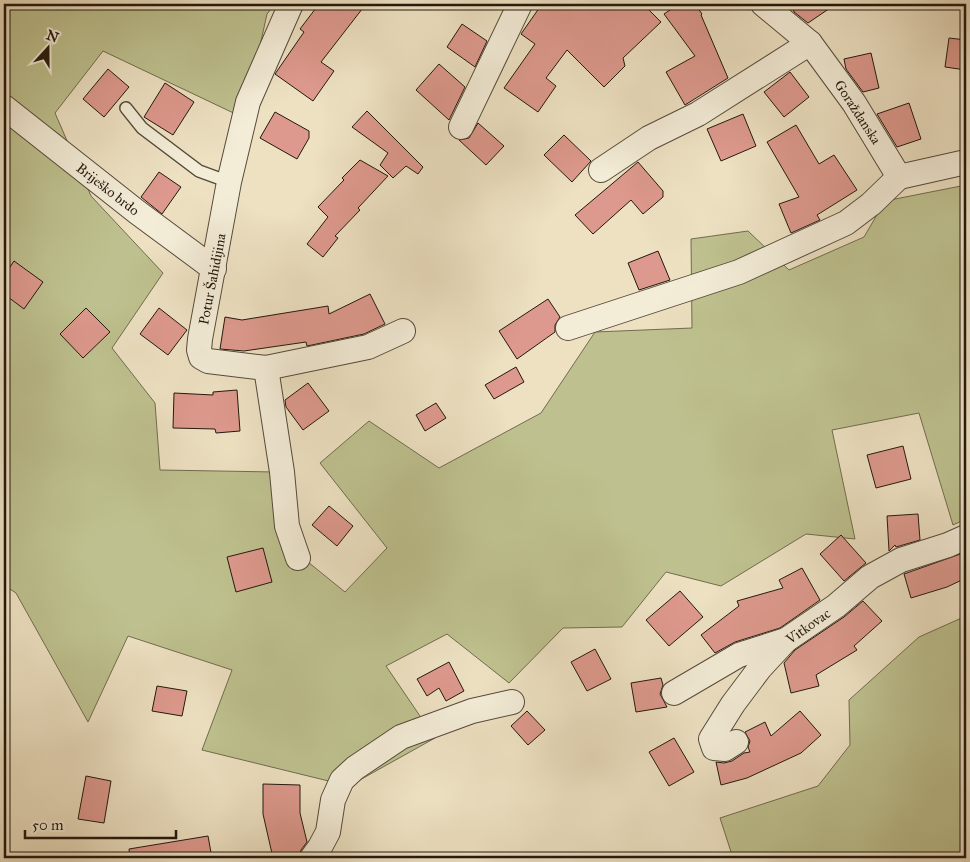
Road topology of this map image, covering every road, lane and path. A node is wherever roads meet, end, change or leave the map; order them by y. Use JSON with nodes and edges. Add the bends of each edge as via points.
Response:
{"nodes":[{"id":1,"x":291,"y":4,"type":"edge"},
{"id":2,"x":520,"y":4,"type":"edge"},
{"id":3,"x":762,"y":4,"type":"edge"},
{"id":4,"x":810,"y":43,"type":"junction"},
{"id":5,"x":4,"y":108,"type":"edge"},
{"id":6,"x":126,"y":108,"type":"dead end"},
{"id":7,"x":461,"y":127,"type":"dead end"},
{"id":8,"x":966,"y":162,"type":"edge"},
{"id":9,"x":601,"y":170,"type":"dead end"},
{"id":10,"x":899,"y":177,"type":"junction"},
{"id":11,"x":229,"y":182,"type":"junction"},
{"id":12,"x":214,"y":269,"type":"junction"},
{"id":13,"x":568,"y":328,"type":"dead end"},
{"id":14,"x":403,"y":331,"type":"dead end"},
{"id":15,"x":266,"y":368,"type":"junction"},
{"id":16,"x":966,"y":537,"type":"edge"},
{"id":17,"x":298,"y":558,"type":"dead end"},
{"id":18,"x":786,"y":640,"type":"junction"},
{"id":19,"x":674,"y":693,"type":"dead end"},
{"id":20,"x":512,"y":702,"type":"dead end"},
{"id":21,"x":736,"y":742,"type":"dead end"},
{"id":22,"x":312,"y":858,"type":"edge"}],
"edges":[{"from":1,"to":11,"type":"street","name":"Potur Šahidijina","via":[[248,102]]},
{"from":2,"to":7,"type":"street"},
{"from":3,"to":4,"type":"street","name":"Goraždanska"},
{"from":4,"to":9,"type":"street","via":[[698,114],[649,138]]},
{"from":4,"to":10,"type":"street","name":"Goraždanska","via":[[854,103]]},
{"from":5,"to":12,"type":"street","name":"Briješko brdo"},
{"from":6,"to":11,"type":"lane","via":[[142,128],[199,171]]},
{"from":8,"to":10,"type":"street"},
{"from":10,"to":13,"type":"street","via":[[846,223],[757,264]]},
{"from":11,"to":12,"type":"street","name":"Potur Šahidijina"},
{"from":12,"to":15,"type":"street","name":"Potur Šahidijina","via":[[200,339],[201,357],[208,361]]},
{"from":14,"to":15,"type":"street","name":"Potur Šahidijina","via":[[368,347]]},
{"from":15,"to":17,"type":"street","via":[[282,472],[286,526]]},
{"from":16,"to":18,"type":"street","name":"Vitkovac","via":[[900,560],[870,577],[836,606]]},
{"from":18,"to":19,"type":"street","via":[[739,655]]},
{"from":18,"to":21,"type":"street","name":"Vitkovac","via":[[760,668],[711,739],[714,748],[725,749]]},
{"from":20,"to":22,"type":"street","via":[[472,711],[402,737],[355,768],[342,780],[333,800],[328,832]]}]}
